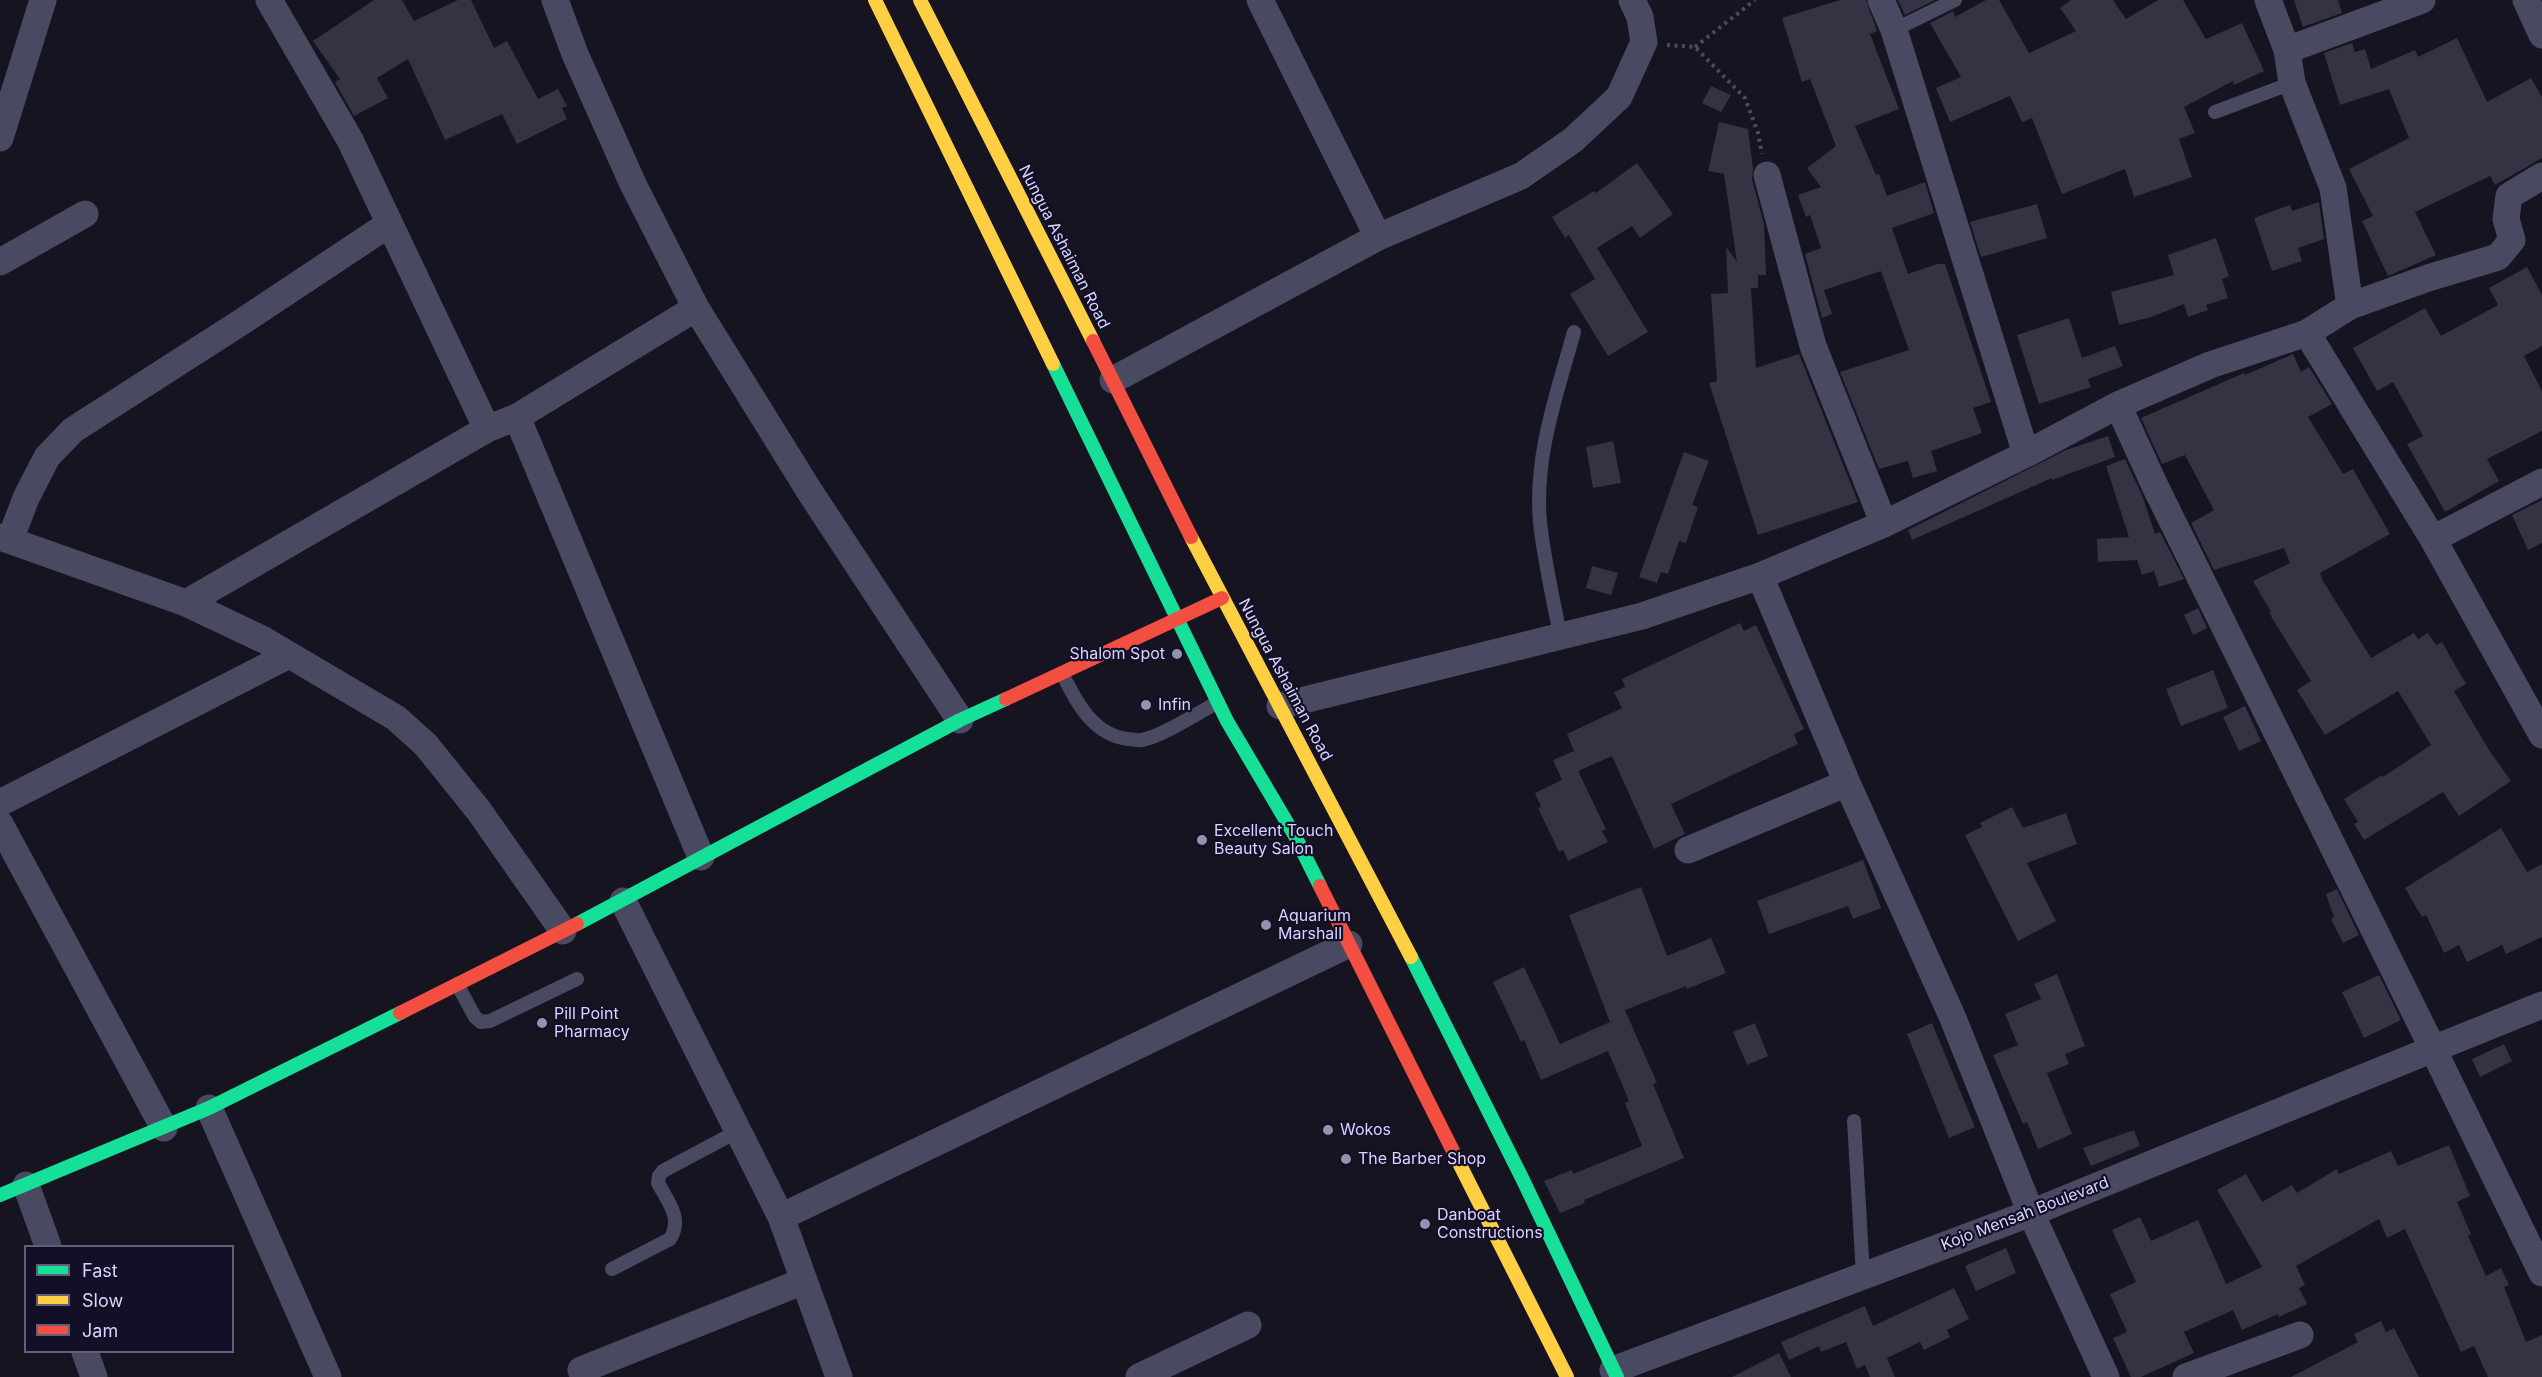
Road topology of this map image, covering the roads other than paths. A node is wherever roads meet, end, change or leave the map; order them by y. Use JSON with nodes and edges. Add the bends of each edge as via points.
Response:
{"nodes":[{"id":1,"x":43,"y":0,"type":"edge"},
{"id":2,"x":269,"y":0,"type":"edge"},
{"id":3,"x":555,"y":0,"type":"edge"},
{"id":4,"x":875,"y":0,"type":"edge"},
{"id":5,"x":920,"y":0,"type":"edge"},
{"id":6,"x":1260,"y":0,"type":"edge"},
{"id":7,"x":1881,"y":0,"type":"edge"},
{"id":8,"x":1955,"y":0,"type":"edge"},
{"id":9,"x":2268,"y":0,"type":"edge"},
{"id":10,"x":2422,"y":0,"type":"edge"},
{"id":11,"x":2526,"y":0,"type":"edge"},
{"id":12,"x":1639,"y":6,"type":"edge"},
{"id":13,"x":1894,"y":30,"type":"junction"},
{"id":14,"x":2542,"y":35,"type":"edge"},
{"id":15,"x":2287,"y":50,"type":"junction"},
{"id":16,"x":2292,"y":82,"type":"junction"},
{"id":17,"x":2215,"y":112,"type":"dead end"},
{"id":18,"x":0,"y":138,"type":"edge"},
{"id":19,"x":1767,"y":175,"type":"road end"},
{"id":20,"x":2542,"y":176,"type":"edge"},
{"id":21,"x":85,"y":214,"type":"dead end"},
{"id":22,"x":389,"y":224,"type":"junction"},
{"id":23,"x":1378,"y":237,"type":"junction"},
{"id":24,"x":0,"y":262,"type":"edge"},
{"id":25,"x":2350,"y":306,"type":"junction"},
{"id":26,"x":696,"y":308,"type":"junction"},
{"id":27,"x":1574,"y":332,"type":"dead end"},
{"id":28,"x":2307,"y":333,"type":"junction"},
{"id":29,"x":1113,"y":380,"type":"junction"},
{"id":30,"x":2118,"y":405,"type":"junction"},
{"id":31,"x":517,"y":417,"type":"junction"},
{"id":32,"x":487,"y":429,"type":"junction"},
{"id":33,"x":2026,"y":454,"type":"junction"},
{"id":34,"x":2542,"y":482,"type":"edge"},
{"id":35,"x":1884,"y":524,"type":"junction"},
{"id":36,"x":5,"y":538,"type":"edge"},
{"id":37,"x":2433,"y":539,"type":"junction"},
{"id":38,"x":1760,"y":576,"type":"junction"},
{"id":39,"x":1222,"y":598,"type":"junction"},
{"id":40,"x":186,"y":603,"type":"junction"},
{"id":41,"x":1177,"y":621,"type":"junction"},
{"id":42,"x":1560,"y":635,"type":"junction"},
{"id":43,"x":289,"y":655,"type":"junction"},
{"id":44,"x":1062,"y":673,"type":"junction"},
{"id":45,"x":1218,"y":702,"type":"junction"},
{"id":46,"x":1280,"y":706,"type":"junction"},
{"id":47,"x":960,"y":720,"type":"junction"},
{"id":48,"x":2542,"y":735,"type":"edge"},
{"id":49,"x":1847,"y":783,"type":"junction"},
{"id":50,"x":0,"y":803,"type":"edge"},
{"id":51,"x":0,"y":824,"type":"edge"},
{"id":52,"x":1688,"y":850,"type":"dead end"},
{"id":53,"x":701,"y":857,"type":"junction"},
{"id":54,"x":623,"y":901,"type":"junction"},
{"id":55,"x":563,"y":931,"type":"junction"},
{"id":56,"x":1349,"y":944,"type":"junction"},
{"id":57,"x":577,"y":979,"type":"dead end"},
{"id":58,"x":457,"y":984,"type":"junction"},
{"id":59,"x":2542,"y":1005,"type":"edge"},
{"id":60,"x":2433,"y":1049,"type":"junction"},
{"id":61,"x":209,"y":1108,"type":"junction"},
{"id":62,"x":1854,"y":1121,"type":"dead end"},
{"id":63,"x":164,"y":1128,"type":"junction"},
{"id":64,"x":738,"y":1131,"type":"junction"},
{"id":65,"x":26,"y":1185,"type":"junction"},
{"id":66,"x":0,"y":1195,"type":"edge"},
{"id":67,"x":2031,"y":1213,"type":"junction"},
{"id":68,"x":781,"y":1217,"type":"junction"},
{"id":69,"x":48,"y":1245,"type":"edge"},
{"id":70,"x":612,"y":1269,"type":"dead end"},
{"id":71,"x":2542,"y":1273,"type":"edge"},
{"id":72,"x":1863,"y":1275,"type":"junction"},
{"id":73,"x":804,"y":1281,"type":"junction"},
{"id":74,"x":1248,"y":1325,"type":"dead end"},
{"id":75,"x":2300,"y":1335,"type":"dead end"},
{"id":76,"x":85,"y":1353,"type":"edge"},
{"id":77,"x":581,"y":1370,"type":"dead end"},
{"id":78,"x":1615,"y":1374,"type":"edge"},
{"id":79,"x":94,"y":1377,"type":"edge"},
{"id":80,"x":328,"y":1377,"type":"edge"},
{"id":81,"x":839,"y":1377,"type":"edge"},
{"id":82,"x":1139,"y":1377,"type":"edge"},
{"id":83,"x":1567,"y":1377,"type":"edge"},
{"id":84,"x":2106,"y":1377,"type":"edge"},
{"id":85,"x":2186,"y":1377,"type":"edge"}],
"edges":[{"from":1,"to":18,"type":"street"},
{"from":2,"to":22,"type":"street","via":[[350,140]]},
{"from":3,"to":26,"type":"street","via":[[633,184]]},
{"from":4,"to":41,"type":"main road"},
{"from":5,"to":29,"type":"main road","name":"Nungua Ashaiman Road"},
{"from":6,"to":23,"type":"street"},
{"from":7,"to":13,"type":"street"},
{"from":8,"to":13,"type":"lane"},
{"from":9,"to":15,"type":"street"},
{"from":10,"to":15,"type":"street"},
{"from":11,"to":14,"type":"street"},
{"from":12,"to":23,"type":"street","via":[[1644,42],[1619,97],[1573,140],[1521,176]]},
{"from":13,"to":33,"type":"street"},
{"from":15,"to":16,"type":"street"},
{"from":16,"to":17,"type":"lane"},
{"from":16,"to":25,"type":"street","via":[[2333,188]]},
{"from":19,"to":35,"type":"street","via":[[1813,346]]},
{"from":20,"to":25,"type":"street","via":[[2509,196],[2506,219],[2512,240],[2498,257]]},
{"from":21,"to":24,"type":"street"},
{"from":22,"to":32,"type":"street"},
{"from":22,"to":36,"type":"street","via":[[73,430],[47,457]]},
{"from":23,"to":29,"type":"street"},
{"from":25,"to":28,"type":"street"},
{"from":26,"to":31,"type":"street"},
{"from":26,"to":47,"type":"street","via":[[810,492]]},
{"from":27,"to":42,"type":"lane","via":[[1541,467],[1540,520]]},
{"from":28,"to":30,"type":"street","via":[[2210,365]]},
{"from":28,"to":37,"type":"street"},
{"from":29,"to":39,"type":"main road","name":"Nungua Ashaiman Road"},
{"from":30,"to":33,"type":"street"},
{"from":30,"to":60,"type":"street"},
{"from":31,"to":32,"type":"street"},
{"from":31,"to":53,"type":"street"},
{"from":32,"to":40,"type":"street"},
{"from":33,"to":35,"type":"street"},
{"from":34,"to":37,"type":"street"},
{"from":35,"to":38,"type":"street"},
{"from":36,"to":40,"type":"street"},
{"from":37,"to":48,"type":"street"},
{"from":38,"to":42,"type":"street","via":[[1642,616]]},
{"from":38,"to":49,"type":"street"},
{"from":39,"to":41,"type":"main road"},
{"from":39,"to":46,"type":"main road","name":"Nungua Ashaiman Road"},
{"from":40,"to":43,"type":"street"},
{"from":41,"to":44,"type":"main road"},
{"from":41,"to":45,"type":"main road"},
{"from":42,"to":46,"type":"street"},
{"from":43,"to":50,"type":"street"},
{"from":43,"to":55,"type":"street","via":[[396,718],[426,745],[479,811]]},
{"from":44,"to":45,"type":"lane","via":[[1075,700],[1095,725],[1115,737],[1142,740]]},
{"from":44,"to":47,"type":"main road"},
{"from":45,"to":56,"type":"main road","via":[[1295,836]]},
{"from":46,"to":78,"type":"main road","name":"Nungua Ashaiman Road","via":[[1522,1178]]},
{"from":47,"to":53,"type":"main road"},
{"from":49,"to":52,"type":"street"},
{"from":49,"to":67,"type":"street","via":[[1952,1016]]},
{"from":51,"to":63,"type":"street"},
{"from":53,"to":54,"type":"main road"},
{"from":54,"to":55,"type":"main road"},
{"from":54,"to":64,"type":"street"},
{"from":55,"to":58,"type":"main road"},
{"from":56,"to":68,"type":"street"},
{"from":56,"to":83,"type":"main road"},
{"from":57,"to":58,"type":"lane","via":[[481,1022]]},
{"from":58,"to":61,"type":"main road"},
{"from":59,"to":60,"type":"street","name":"Kojo Mensah Boulevard"},
{"from":60,"to":67,"type":"street","name":"Kojo Mensah Boulevard"},
{"from":60,"to":71,"type":"street"},
{"from":61,"to":63,"type":"main road"},
{"from":61,"to":80,"type":"street"},
{"from":62,"to":72,"type":"lane"},
{"from":63,"to":65,"type":"main road"},
{"from":64,"to":68,"type":"street"},
{"from":64,"to":70,"type":"lane","via":[[663,1171],[658,1183],[677,1221],[675,1231],[670,1239]]},
{"from":65,"to":66,"type":"main road"},
{"from":65,"to":69,"type":"street"},
{"from":67,"to":72,"type":"street","name":"Kojo Mensah Boulevard"},
{"from":67,"to":84,"type":"street"},
{"from":68,"to":73,"type":"street"},
{"from":72,"to":78,"type":"street","name":"Kojo Mensah Boulevard"},
{"from":73,"to":77,"type":"street"},
{"from":73,"to":81,"type":"street"},
{"from":74,"to":82,"type":"street"},
{"from":75,"to":85,"type":"street"},
{"from":76,"to":79,"type":"street"}]}
